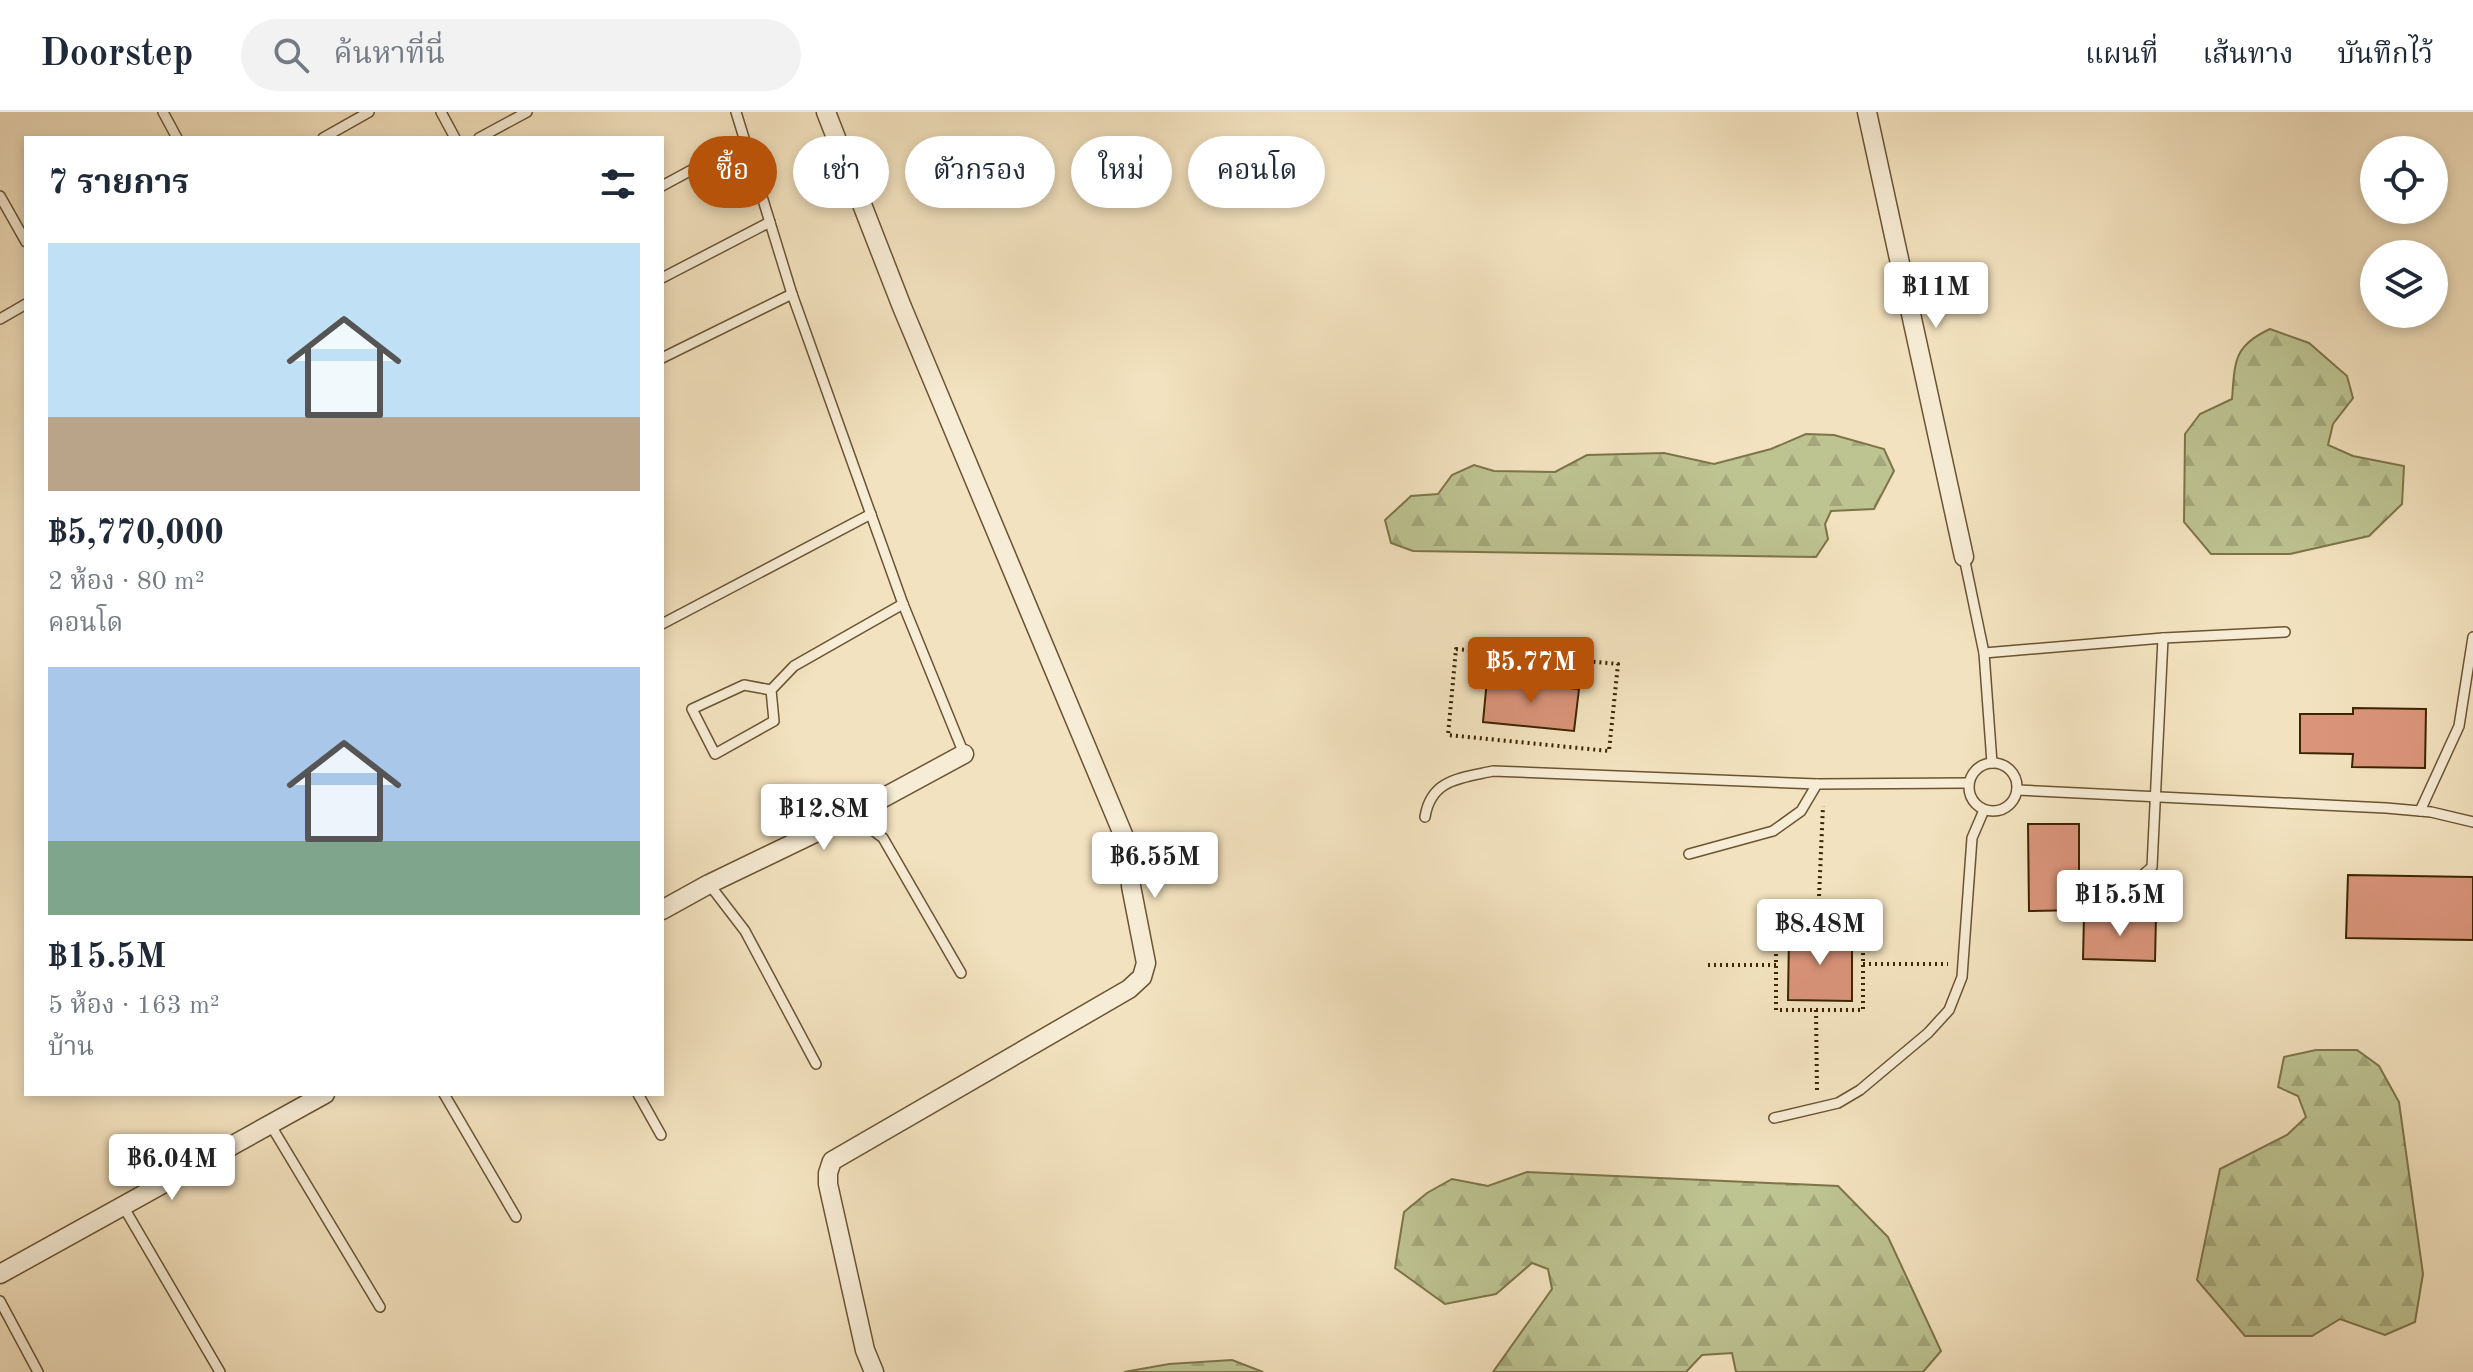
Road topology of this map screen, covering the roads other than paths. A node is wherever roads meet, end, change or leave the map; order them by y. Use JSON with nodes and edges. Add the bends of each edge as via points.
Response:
{"nodes":[{"id":1,"x":163,"y":112,"type":"edge"},
{"id":2,"x":369,"y":112,"type":"edge"},
{"id":3,"x":441,"y":112,"type":"edge"},
{"id":4,"x":527,"y":112,"type":"edge"},
{"id":5,"x":736,"y":112,"type":"edge"},
{"id":6,"x":1867,"y":112,"type":"edge"},
{"id":7,"x":833,"y":115,"type":"edge"},
{"id":8,"x":176,"y":136,"type":"edge"},
{"id":9,"x":327,"y":136,"type":"edge"},
{"id":10,"x":454,"y":136,"type":"edge"},
{"id":11,"x":483,"y":136,"type":"edge"},
{"id":12,"x":743,"y":136,"type":"edge"},
{"id":13,"x":688,"y":172,"type":"edge"},
{"id":14,"x":664,"y":185,"type":"edge"},
{"id":15,"x":0,"y":196,"type":"edge"},
{"id":16,"x":766,"y":208,"type":"edge"},
{"id":17,"x":770,"y":222,"type":"junction"},
{"id":18,"x":24,"y":238,"type":"edge"},
{"id":19,"x":664,"y":277,"type":"edge"},
{"id":20,"x":792,"y":294,"type":"junction"},
{"id":21,"x":24,"y":305,"type":"edge"},
{"id":22,"x":0,"y":319,"type":"edge"},
{"id":23,"x":664,"y":357,"type":"edge"},
{"id":24,"x":871,"y":514,"type":"junction"},
{"id":25,"x":1964,"y":557,"type":"joint"},
{"id":26,"x":903,"y":604,"type":"junction"},
{"id":27,"x":664,"y":623,"type":"edge"},
{"id":28,"x":2285,"y":632,"type":"dead end"},
{"id":29,"x":2473,"y":637,"type":"edge"},
{"id":30,"x":2163,"y":638,"type":"junction"},
{"id":31,"x":1984,"y":653,"type":"junction"},
{"id":32,"x":771,"y":690,"type":"junction"},
{"id":33,"x":964,"y":754,"type":"joint"},
{"id":34,"x":1992,"y":763,"type":"junction"},
{"id":35,"x":1968,"y":783,"type":"junction"},
{"id":36,"x":1820,"y":784,"type":"junction"},
{"id":37,"x":2017,"y":790,"type":"junction"},
{"id":38,"x":2155,"y":798,"type":"junction"},
{"id":39,"x":1984,"y":810,"type":"junction"},
{"id":40,"x":2420,"y":811,"type":"junction"},
{"id":41,"x":1425,"y":817,"type":"dead end"},
{"id":42,"x":844,"y":819,"type":"junction"},
{"id":43,"x":2473,"y":822,"type":"edge"},
{"id":44,"x":1689,"y":854,"type":"dead end"},
{"id":45,"x":709,"y":884,"type":"junction"},
{"id":46,"x":2112,"y":891,"type":"dead end"},
{"id":47,"x":664,"y":909,"type":"edge"},
{"id":48,"x":961,"y":973,"type":"dead end"},
{"id":49,"x":816,"y":1064,"type":"dead end"},
{"id":50,"x":321,"y":1096,"type":"edge"},
{"id":51,"x":445,"y":1096,"type":"edge"},
{"id":52,"x":639,"y":1096,"type":"edge"},
{"id":53,"x":1774,"y":1118,"type":"dead end"},
{"id":54,"x":270,"y":1124,"type":"junction"},
{"id":55,"x":661,"y":1135,"type":"dead end"},
{"id":56,"x":122,"y":1205,"type":"junction"},
{"id":57,"x":516,"y":1217,"type":"dead end"},
{"id":58,"x":0,"y":1274,"type":"edge"},
{"id":59,"x":0,"y":1301,"type":"edge"},
{"id":60,"x":380,"y":1307,"type":"dead end"},
{"id":61,"x":38,"y":1372,"type":"edge"},
{"id":62,"x":220,"y":1372,"type":"edge"},
{"id":63,"x":874,"y":1372,"type":"edge"}],
"edges":[{"from":1,"to":8,"type":"lane"},
{"from":2,"to":9,"type":"lane"},
{"from":3,"to":10,"type":"lane"},
{"from":4,"to":11,"type":"lane"},
{"from":5,"to":12,"type":"lane"},
{"from":6,"to":25,"type":"street"},
{"from":7,"to":63,"type":"street","via":[[902,307],[1130,851],[1146,963],[1142,977],[1129,989],[832,1161],[828,1184]]},
{"from":13,"to":14,"type":"lane"},
{"from":15,"to":18,"type":"lane"},
{"from":16,"to":17,"type":"lane"},
{"from":17,"to":19,"type":"lane"},
{"from":17,"to":20,"type":"lane"},
{"from":20,"to":23,"type":"lane"},
{"from":20,"to":24,"type":"lane"},
{"from":21,"to":22,"type":"lane"},
{"from":24,"to":26,"type":"lane"},
{"from":24,"to":27,"type":"lane"},
{"from":25,"to":31,"type":"lane"},
{"from":26,"to":32,"type":"lane","via":[[794,666]]},
{"from":26,"to":33,"type":"lane"},
{"from":28,"to":30,"type":"lane"},
{"from":29,"to":40,"type":"lane","via":[[2459,726]]},
{"from":30,"to":31,"type":"lane"},
{"from":30,"to":38,"type":"lane"},
{"from":31,"to":34,"type":"lane"},
{"from":32,"to":32,"type":"lane","via":[[744,685],[692,709],[715,754],[774,721]]},
{"from":33,"to":42,"type":"street"},
{"from":34,"to":35,"type":"lane","via":[[1976,768]]},
{"from":34,"to":37,"type":"lane","via":[[2012,772]]},
{"from":35,"to":36,"type":"lane"},
{"from":35,"to":39,"type":"lane","via":[[1971,799]]},
{"from":36,"to":41,"type":"lane","via":[[1493,771],[1436,789]]},
{"from":36,"to":44,"type":"lane","via":[[1801,811],[1773,831]]},
{"from":37,"to":38,"type":"lane"},
{"from":37,"to":39,"type":"lane","via":[[2007,807]]},
{"from":38,"to":40,"type":"lane"},
{"from":38,"to":46,"type":"lane","via":[[2152,867],[2130,886]]},
{"from":39,"to":53,"type":"lane","via":[[1972,838],[1962,977],[1949,1010],[1860,1090],[1838,1103]]},
{"from":40,"to":43,"type":"lane"},
{"from":42,"to":45,"type":"street"},
{"from":42,"to":48,"type":"lane","via":[[883,838]]},
{"from":45,"to":47,"type":"street"},
{"from":45,"to":49,"type":"lane","via":[[745,931]]},
{"from":50,"to":54,"type":"street"},
{"from":51,"to":57,"type":"lane"},
{"from":52,"to":55,"type":"lane"},
{"from":54,"to":56,"type":"street"},
{"from":54,"to":60,"type":"lane"},
{"from":56,"to":58,"type":"street"},
{"from":56,"to":62,"type":"lane"},
{"from":59,"to":61,"type":"lane"}]}
